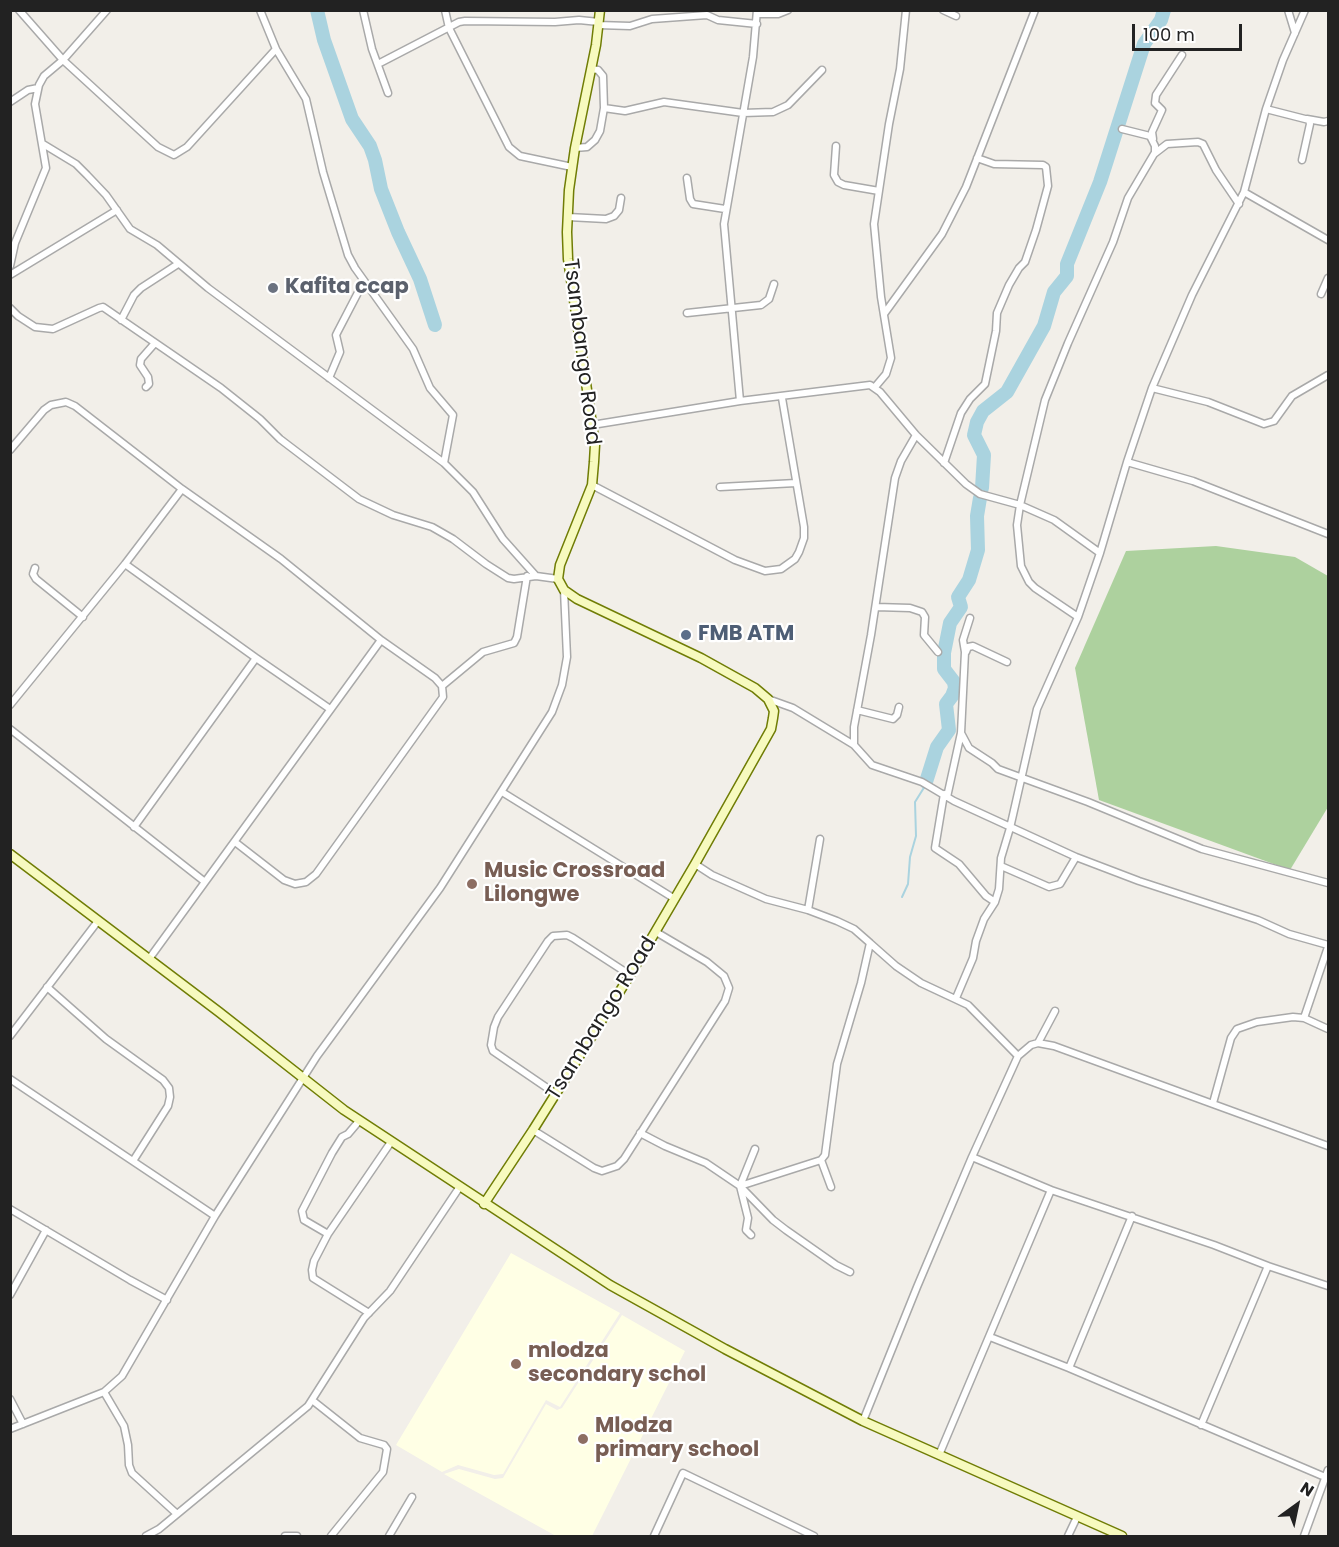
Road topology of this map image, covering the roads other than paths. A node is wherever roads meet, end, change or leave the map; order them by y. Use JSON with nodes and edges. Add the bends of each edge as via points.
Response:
{"nodes":[{"id":1,"x":19,"y":10,"type":"edge"},
{"id":2,"x":107,"y":10,"type":"edge"},
{"id":3,"x":260,"y":10,"type":"edge"},
{"id":4,"x":363,"y":10,"type":"edge"},
{"id":5,"x":445,"y":10,"type":"edge"},
{"id":6,"x":600,"y":10,"type":"edge"},
{"id":7,"x":788,"y":10,"type":"edge"},
{"id":8,"x":906,"y":10,"type":"edge"},
{"id":9,"x":944,"y":10,"type":"edge"},
{"id":10,"x":1035,"y":10,"type":"edge"},
{"id":11,"x":1288,"y":10,"type":"edge"},
{"id":12,"x":1305,"y":10,"type":"edge"},
{"id":13,"x":757,"y":12,"type":"edge"},
{"id":14,"x":709,"y":13,"type":"edge"},
{"id":15,"x":956,"y":16,"type":"dead end"},
{"id":16,"x":599,"y":23,"type":"junction"},
{"id":17,"x":757,"y":24,"type":"junction"},
{"id":18,"x":449,"y":28,"type":"junction"},
{"id":19,"x":1295,"y":33,"type":"junction"},
{"id":20,"x":276,"y":49,"type":"junction"},
{"id":21,"x":1182,"y":55,"type":"dead end"},
{"id":22,"x":63,"y":60,"type":"junction"},
{"id":23,"x":378,"y":64,"type":"junction"},
{"id":24,"x":591,"y":69,"type":"junction"},
{"id":25,"x":822,"y":70,"type":"dead end"},
{"id":26,"x":38,"y":88,"type":"junction"},
{"id":27,"x":388,"y":93,"type":"dead end"},
{"id":28,"x":10,"y":102,"type":"edge"},
{"id":29,"x":604,"y":108,"type":"junction"},
{"id":30,"x":1266,"y":109,"type":"junction"},
{"id":31,"x":743,"y":113,"type":"junction"},
{"id":32,"x":1307,"y":119,"type":"junction"},
{"id":33,"x":1329,"y":121,"type":"edge"},
{"id":34,"x":1122,"y":129,"type":"dead end"},
{"id":35,"x":1153,"y":139,"type":"junction"},
{"id":36,"x":43,"y":144,"type":"junction"},
{"id":37,"x":837,"y":146,"type":"dead end"},
{"id":38,"x":575,"y":148,"type":"junction"},
{"id":39,"x":1154,"y":154,"type":"junction"},
{"id":40,"x":977,"y":158,"type":"junction"},
{"id":41,"x":1302,"y":160,"type":"dead end"},
{"id":42,"x":572,"y":167,"type":"junction"},
{"id":43,"x":687,"y":178,"type":"dead end"},
{"id":44,"x":879,"y":191,"type":"junction"},
{"id":45,"x":1245,"y":192,"type":"junction"},
{"id":46,"x":621,"y":198,"type":"dead end"},
{"id":47,"x":1239,"y":204,"type":"junction"},
{"id":48,"x":725,"y":209,"type":"junction"},
{"id":49,"x":117,"y":210,"type":"junction"},
{"id":50,"x":568,"y":217,"type":"junction"},
{"id":51,"x":1329,"y":240,"type":"edge"},
{"id":52,"x":178,"y":264,"type":"junction"},
{"id":53,"x":10,"y":266,"type":"edge"},
{"id":54,"x":10,"y":274,"type":"edge"},
{"id":55,"x":1329,"y":278,"type":"edge"},
{"id":56,"x":364,"y":281,"type":"junction"},
{"id":57,"x":774,"y":284,"type":"dead end"},
{"id":58,"x":1321,"y":294,"type":"dead end"},
{"id":59,"x":10,"y":308,"type":"edge"},
{"id":60,"x":732,"y":308,"type":"junction"},
{"id":61,"x":687,"y":313,"type":"dead end"},
{"id":62,"x":884,"y":315,"type":"junction"},
{"id":63,"x":121,"y":320,"type":"junction"},
{"id":64,"x":155,"y":343,"type":"junction"},
{"id":65,"x":1329,"y":375,"type":"edge"},
{"id":66,"x":329,"y":378,"type":"junction"},
{"id":67,"x":146,"y":387,"type":"dead end"},
{"id":68,"x":875,"y":387,"type":"junction"},
{"id":69,"x":1152,"y":388,"type":"junction"},
{"id":70,"x":782,"y":398,"type":"junction"},
{"id":71,"x":740,"y":401,"type":"junction"},
{"id":72,"x":592,"y":425,"type":"junction"},
{"id":73,"x":916,"y":435,"type":"junction"},
{"id":74,"x":10,"y":450,"type":"edge"},
{"id":75,"x":1126,"y":462,"type":"junction"},
{"id":76,"x":444,"y":463,"type":"junction"},
{"id":77,"x":944,"y":463,"type":"junction"},
{"id":78,"x":796,"y":483,"type":"junction"},
{"id":79,"x":592,"y":485,"type":"junction"},
{"id":80,"x":720,"y":487,"type":"dead end"},
{"id":81,"x":182,"y":489,"type":"junction"},
{"id":82,"x":1020,"y":505,"type":"junction"},
{"id":83,"x":1329,"y":534,"type":"edge"},
{"id":84,"x":1100,"y":554,"type":"junction"},
{"id":85,"x":125,"y":564,"type":"junction"},
{"id":86,"x":35,"y":568,"type":"dead end"},
{"id":87,"x":527,"y":576,"type":"junction"},
{"id":88,"x":536,"y":576,"type":"junction"},
{"id":89,"x":558,"y":579,"type":"junction"},
{"id":90,"x":564,"y":590,"type":"junction"},
{"id":91,"x":876,"y":607,"type":"junction"},
{"id":92,"x":83,"y":616,"type":"junction"},
{"id":93,"x":1078,"y":617,"type":"junction"},
{"id":94,"x":970,"y":618,"type":"dead end"},
{"id":95,"x":381,"y":640,"type":"junction"},
{"id":96,"x":938,"y":652,"type":"dead end"},
{"id":97,"x":965,"y":652,"type":"junction"},
{"id":98,"x":256,"y":658,"type":"junction"},
{"id":99,"x":1007,"y":662,"type":"dead end"},
{"id":100,"x":442,"y":686,"type":"junction"},
{"id":101,"x":768,"y":699,"type":"junction"},
{"id":102,"x":10,"y":705,"type":"edge"},
{"id":103,"x":899,"y":707,"type":"dead end"},
{"id":104,"x":330,"y":709,"type":"junction"},
{"id":105,"x":857,"y":710,"type":"junction"},
{"id":106,"x":10,"y":729,"type":"edge"},
{"id":107,"x":961,"y":733,"type":"junction"},
{"id":108,"x":854,"y":745,"type":"junction"},
{"id":109,"x":1020,"y":777,"type":"junction"},
{"id":110,"x":502,"y":792,"type":"junction"},
{"id":111,"x":946,"y":796,"type":"junction"},
{"id":112,"x":135,"y":827,"type":"junction"},
{"id":113,"x":1010,"y":828,"type":"junction"},
{"id":114,"x":820,"y":839,"type":"dead end"},
{"id":115,"x":235,"y":842,"type":"junction"},
{"id":116,"x":10,"y":854,"type":"edge"},
{"id":117,"x":1076,"y":857,"type":"junction"},
{"id":118,"x":695,"y":864,"type":"junction"},
{"id":119,"x":1001,"y":866,"type":"junction"},
{"id":120,"x":205,"y":882,"type":"junction"},
{"id":121,"x":1329,"y":883,"type":"edge"},
{"id":122,"x":675,"y":899,"type":"junction"},
{"id":123,"x":995,"y":902,"type":"junction"},
{"id":124,"x":808,"y":910,"type":"junction"},
{"id":125,"x":98,"y":921,"type":"junction"},
{"id":126,"x":656,"y":932,"type":"junction"},
{"id":127,"x":870,"y":943,"type":"junction"},
{"id":128,"x":1329,"y":946,"type":"edge"},
{"id":129,"x":149,"y":959,"type":"junction"},
{"id":130,"x":630,"y":975,"type":"junction"},
{"id":131,"x":47,"y":987,"type":"junction"},
{"id":132,"x":956,"y":998,"type":"junction"},
{"id":133,"x":1055,"y":1011,"type":"dead end"},
{"id":134,"x":1304,"y":1018,"type":"junction"},
{"id":135,"x":1329,"y":1029,"type":"edge"},
{"id":136,"x":10,"y":1036,"type":"edge"},
{"id":137,"x":1038,"y":1043,"type":"junction"},
{"id":138,"x":1018,"y":1056,"type":"junction"},
{"id":139,"x":10,"y":1079,"type":"edge"},
{"id":140,"x":303,"y":1079,"type":"junction"},
{"id":141,"x":556,"y":1094,"type":"junction"},
{"id":142,"x":1213,"y":1103,"type":"junction"},
{"id":143,"x":359,"y":1121,"type":"junction"},
{"id":144,"x":533,"y":1130,"type":"junction"},
{"id":145,"x":640,"y":1133,"type":"junction"},
{"id":146,"x":391,"y":1142,"type":"junction"},
{"id":147,"x":1329,"y":1146,"type":"edge"},
{"id":148,"x":755,"y":1149,"type":"dead end"},
{"id":149,"x":972,"y":1157,"type":"junction"},
{"id":150,"x":821,"y":1160,"type":"junction"},
{"id":151,"x":132,"y":1161,"type":"junction"},
{"id":152,"x":740,"y":1186,"type":"junction"},
{"id":153,"x":831,"y":1187,"type":"dead end"},
{"id":154,"x":459,"y":1188,"type":"junction"},
{"id":155,"x":1051,"y":1190,"type":"junction"},
{"id":156,"x":484,"y":1204,"type":"junction"},
{"id":157,"x":10,"y":1209,"type":"edge"},
{"id":158,"x":215,"y":1216,"type":"junction"},
{"id":159,"x":1132,"y":1216,"type":"junction"},
{"id":160,"x":46,"y":1230,"type":"junction"},
{"id":161,"x":328,"y":1234,"type":"junction"},
{"id":162,"x":751,"y":1235,"type":"dead end"},
{"id":163,"x":1268,"y":1266,"type":"junction"},
{"id":164,"x":850,"y":1272,"type":"dead end"},
{"id":165,"x":1329,"y":1286,"type":"edge"},
{"id":166,"x":10,"y":1295,"type":"edge"},
{"id":167,"x":167,"y":1300,"type":"junction"},
{"id":168,"x":369,"y":1313,"type":"junction"},
{"id":169,"x":990,"y":1337,"type":"junction"},
{"id":170,"x":1069,"y":1368,"type":"junction"},
{"id":171,"x":104,"y":1392,"type":"junction"},
{"id":172,"x":10,"y":1399,"type":"edge"},
{"id":173,"x":312,"y":1400,"type":"junction"},
{"id":174,"x":863,"y":1421,"type":"junction"},
{"id":175,"x":23,"y":1424,"type":"junction"},
{"id":176,"x":1201,"y":1425,"type":"junction"},
{"id":177,"x":10,"y":1429,"type":"edge"},
{"id":178,"x":939,"y":1455,"type":"junction"},
{"id":179,"x":1327,"y":1474,"type":"edge"},
{"id":180,"x":412,"y":1497,"type":"dead end"},
{"id":181,"x":177,"y":1514,"type":"junction"},
{"id":182,"x":1077,"y":1517,"type":"junction"},
{"id":183,"x":800,"y":1534,"type":"edge"},
{"id":184,"x":146,"y":1536,"type":"edge"},
{"id":185,"x":285,"y":1536,"type":"edge"},
{"id":186,"x":297,"y":1536,"type":"edge"},
{"id":187,"x":331,"y":1536,"type":"edge"},
{"id":188,"x":389,"y":1536,"type":"edge"},
{"id":189,"x":654,"y":1536,"type":"edge"},
{"id":190,"x":814,"y":1536,"type":"edge"},
{"id":191,"x":1068,"y":1536,"type":"edge"},
{"id":192,"x":1122,"y":1536,"type":"edge"},
{"id":193,"x":1304,"y":1536,"type":"edge"}],
"edges":[{"from":1,"to":22,"type":"street"},
{"from":2,"to":22,"type":"street"},
{"from":3,"to":20,"type":"street"},
{"from":4,"to":23,"type":"street"},
{"from":5,"to":18,"type":"street"},
{"from":6,"to":16,"type":"street","name":"Tsambango Road"},
{"from":7,"to":13,"type":"street","via":[[777,14]]},
{"from":8,"to":44,"type":"street"},
{"from":9,"to":15,"type":"street"},
{"from":10,"to":40,"type":"street"},
{"from":11,"to":19,"type":"street"},
{"from":12,"to":19,"type":"street"},
{"from":13,"to":17,"type":"street"},
{"from":14,"to":16,"type":"street","via":[[664,17],[630,26]]},
{"from":14,"to":17,"type":"street","via":[[718,20]]},
{"from":16,"to":18,"type":"street","via":[[465,21]]},
{"from":16,"to":24,"type":"street","name":"Tsambango Road"},
{"from":17,"to":31,"type":"street"},
{"from":18,"to":23,"type":"street"},
{"from":18,"to":42,"type":"street","via":[[509,147],[520,156]]},
{"from":19,"to":30,"type":"street"},
{"from":20,"to":22,"type":"street","via":[[187,147],[174,155],[158,147]]},
{"from":20,"to":56,"type":"street","via":[[306,99],[348,255]]},
{"from":21,"to":35,"type":"street","via":[[1156,94],[1155,104],[1162,110],[1152,132]]},
{"from":22,"to":26,"type":"street","via":[[44,76]]},
{"from":23,"to":27,"type":"street"},
{"from":24,"to":29,"type":"street","via":[[603,76]]},
{"from":24,"to":38,"type":"street","name":"Tsambango Road"},
{"from":25,"to":31,"type":"street","via":[[780,110]]},
{"from":26,"to":28,"type":"street"},
{"from":26,"to":36,"type":"street","via":[[36,110]]},
{"from":29,"to":31,"type":"street","via":[[625,111],[669,102]]},
{"from":29,"to":38,"type":"street","via":[[595,140],[587,147]]},
{"from":30,"to":32,"type":"street"},
{"from":30,"to":45,"type":"street"},
{"from":31,"to":48,"type":"street"},
{"from":32,"to":33,"type":"street"},
{"from":32,"to":41,"type":"street","via":[[1310,124]]},
{"from":34,"to":35,"type":"street"},
{"from":35,"to":39,"type":"street"},
{"from":36,"to":49,"type":"street","via":[[76,164]]},
{"from":36,"to":53,"type":"street","via":[[45,175],[15,243]]},
{"from":37,"to":44,"type":"street","via":[[834,174],[838,182]]},
{"from":38,"to":42,"type":"street","name":"Tsambango Road"},
{"from":39,"to":47,"type":"street","via":[[1167,144],[1203,144]]},
{"from":39,"to":82,"type":"street","via":[[1128,198],[1046,400]]},
{"from":40,"to":62,"type":"street","via":[[942,234]]},
{"from":40,"to":77,"type":"street","via":[[994,164],[1043,165],[1048,186],[1025,262],[997,313],[985,384],[961,413]]},
{"from":42,"to":50,"type":"street","name":"Tsambango Road"},
{"from":43,"to":48,"type":"street","via":[[693,204]]},
{"from":44,"to":62,"type":"street","via":[[874,242]]},
{"from":45,"to":47,"type":"street"},
{"from":45,"to":51,"type":"street"},
{"from":46,"to":50,"type":"street","via":[[619,210],[606,219]]},
{"from":47,"to":69,"type":"street","via":[[1192,296]]},
{"from":48,"to":60,"type":"street"},
{"from":49,"to":52,"type":"street","via":[[130,229]]},
{"from":49,"to":54,"type":"street"},
{"from":50,"to":72,"type":"street","name":"Tsambango Road","via":[[568,259]]},
{"from":52,"to":63,"type":"street","via":[[141,288]]},
{"from":52,"to":66,"type":"street"},
{"from":55,"to":58,"type":"street"},
{"from":56,"to":66,"type":"street","via":[[336,335],[340,352]]},
{"from":56,"to":76,"type":"street","via":[[413,349],[430,388],[451,411],[453,419]]},
{"from":57,"to":60,"type":"street","via":[[765,303]]},
{"from":59,"to":63,"type":"street","via":[[25,322],[44,329],[62,327],[101,307]]},
{"from":60,"to":61,"type":"street"},
{"from":60,"to":71,"type":"street"},
{"from":62,"to":68,"type":"street","via":[[891,358],[886,374]]},
{"from":63,"to":64,"type":"street"},
{"from":64,"to":67,"type":"street","via":[[141,359],[140,365],[148,377]]},
{"from":64,"to":87,"type":"street","via":[[221,388],[359,499],[432,527],[508,578]]},
{"from":65,"to":69,"type":"street","via":[[1292,396],[1274,421],[1264,424],[1208,402]]},
{"from":66,"to":76,"type":"street"},
{"from":68,"to":70,"type":"street","via":[[864,385]]},
{"from":68,"to":73,"type":"street"},
{"from":69,"to":75,"type":"street"},
{"from":70,"to":71,"type":"street"},
{"from":70,"to":78,"type":"street"},
{"from":71,"to":72,"type":"street"},
{"from":72,"to":79,"type":"street","name":"Tsambango Road"},
{"from":73,"to":77,"type":"street"},
{"from":73,"to":91,"type":"street","via":[[895,478]]},
{"from":74,"to":81,"type":"street","via":[[44,410],[66,402],[82,410]]},
{"from":75,"to":83,"type":"street","via":[[1193,481]]},
{"from":75,"to":84,"type":"street"},
{"from":76,"to":88,"type":"street","via":[[473,492],[503,539]]},
{"from":77,"to":82,"type":"street","via":[[981,494]]},
{"from":78,"to":79,"type":"street","via":[[804,527],[802,545],[788,566],[765,571],[735,560]]},
{"from":78,"to":80,"type":"street"},
{"from":79,"to":89,"type":"street","name":"Tsambango Road"},
{"from":81,"to":85,"type":"street"},
{"from":81,"to":95,"type":"street","via":[[281,559]]},
{"from":82,"to":84,"type":"street","via":[[1054,520]]},
{"from":82,"to":93,"type":"street","via":[[1017,525],[1024,573],[1045,597]]},
{"from":84,"to":93,"type":"street"},
{"from":85,"to":92,"type":"street"},
{"from":85,"to":98,"type":"street"},
{"from":86,"to":92,"type":"street","via":[[36,579]]},
{"from":87,"to":88,"type":"street"},
{"from":87,"to":100,"type":"street","via":[[514,643],[483,652]]},
{"from":88,"to":89,"type":"street"},
{"from":89,"to":90,"type":"street"},
{"from":90,"to":101,"type":"street","via":[[711,664]]},
{"from":90,"to":110,"type":"street","via":[[567,657],[562,685],[552,712]]},
{"from":91,"to":96,"type":"street","via":[[920,610],[925,617],[924,635]]},
{"from":91,"to":105,"type":"street"},
{"from":92,"to":102,"type":"street"},
{"from":93,"to":109,"type":"street","via":[[1037,709]]},
{"from":94,"to":97,"type":"street","via":[[963,640]]},
{"from":95,"to":100,"type":"street"},
{"from":95,"to":104,"type":"street"},
{"from":97,"to":99,"type":"street","via":[[973,646]]},
{"from":97,"to":107,"type":"street"},
{"from":98,"to":104,"type":"street"},
{"from":98,"to":112,"type":"street"},
{"from":100,"to":115,"type":"street","via":[[443,696],[316,874],[306,882],[284,880]]},
{"from":101,"to":108,"type":"street","via":[[793,708]]},
{"from":101,"to":118,"type":"street","name":"Tsambango Road","via":[[774,711],[771,729]]},
{"from":103,"to":105,"type":"street","via":[[893,719]]},
{"from":104,"to":115,"type":"street"},
{"from":105,"to":108,"type":"street"},
{"from":106,"to":112,"type":"street"},
{"from":107,"to":109,"type":"street","via":[[972,750],[998,769]]},
{"from":107,"to":111,"type":"street"},
{"from":108,"to":111,"type":"street","via":[[872,765],[922,782]]},
{"from":109,"to":113,"type":"street"},
{"from":109,"to":121,"type":"street","via":[[1202,849]]},
{"from":110,"to":122,"type":"street"},
{"from":110,"to":140,"type":"street","via":[[440,888]]},
{"from":111,"to":113,"type":"street"},
{"from":111,"to":123,"type":"street","via":[[934,848],[959,864]]},
{"from":112,"to":120,"type":"street"},
{"from":113,"to":117,"type":"street"},
{"from":113,"to":119,"type":"street"},
{"from":114,"to":124,"type":"street"},
{"from":115,"to":120,"type":"street"},
{"from":116,"to":125,"type":"street"},
{"from":117,"to":119,"type":"street","via":[[1060,884],[1049,887]]},
{"from":117,"to":128,"type":"street"},
{"from":118,"to":122,"type":"street","name":"Tsambango Road"},
{"from":118,"to":124,"type":"street","via":[[766,899]]},
{"from":119,"to":123,"type":"street"},
{"from":120,"to":129,"type":"street"},
{"from":122,"to":126,"type":"street","name":"Tsambango Road"},
{"from":123,"to":132,"type":"street","via":[[984,919]]},
{"from":124,"to":127,"type":"street","via":[[854,929]]},
{"from":125,"to":129,"type":"street"},
{"from":125,"to":131,"type":"street"},
{"from":126,"to":130,"type":"street","name":"Tsambango Road"},
{"from":126,"to":145,"type":"street","via":[[715,968],[729,988],[725,1001]]},
{"from":127,"to":132,"type":"street","via":[[921,983]]},
{"from":127,"to":150,"type":"street","via":[[837,1064],[826,1150]]},
{"from":128,"to":134,"type":"street"},
{"from":129,"to":140,"type":"street"},
{"from":130,"to":141,"type":"street","name":"Tsambango Road"},
{"from":130,"to":141,"type":"street","via":[[573,938],[553,936],[498,1017],[493,1051]]},
{"from":131,"to":136,"type":"street"},
{"from":131,"to":151,"type":"street","via":[[169,1088],[168,1106]]},
{"from":132,"to":138,"type":"street","via":[[968,1005]]},
{"from":133,"to":137,"type":"street"},
{"from":134,"to":135,"type":"street"},
{"from":134,"to":142,"type":"street","via":[[1257,1022],[1233,1033]]},
{"from":137,"to":138,"type":"street"},
{"from":137,"to":142,"type":"street"},
{"from":138,"to":149,"type":"street"},
{"from":139,"to":151,"type":"street"},
{"from":140,"to":143,"type":"street"},
{"from":140,"to":158,"type":"street"},
{"from":141,"to":144,"type":"street","name":"Tsambango Road"},
{"from":142,"to":147,"type":"street"},
{"from":143,"to":146,"type":"street"},
{"from":143,"to":161,"type":"street","via":[[342,1137],[302,1211],[303,1220]]},
{"from":144,"to":145,"type":"street","via":[[602,1171],[624,1159]]},
{"from":144,"to":156,"type":"street","name":"Tsambango Road"},
{"from":145,"to":152,"type":"street","via":[[695,1157]]},
{"from":146,"to":154,"type":"street"},
{"from":146,"to":161,"type":"street"},
{"from":148,"to":152,"type":"street"},
{"from":149,"to":155,"type":"street"},
{"from":149,"to":174,"type":"street"},
{"from":150,"to":152,"type":"street"},
{"from":150,"to":153,"type":"street"},
{"from":151,"to":158,"type":"street"},
{"from":152,"to":162,"type":"street","via":[[748,1218],[746,1230]]},
{"from":152,"to":164,"type":"street","via":[[773,1220]]},
{"from":154,"to":156,"type":"street"},
{"from":154,"to":168,"type":"street","via":[[390,1291]]},
{"from":155,"to":159,"type":"street"},
{"from":155,"to":169,"type":"street"},
{"from":156,"to":174,"type":"street","via":[[652,1309]]},
{"from":157,"to":160,"type":"street"},
{"from":158,"to":167,"type":"street"},
{"from":159,"to":163,"type":"street"},
{"from":159,"to":170,"type":"street"},
{"from":160,"to":166,"type":"street"},
{"from":160,"to":167,"type":"street"},
{"from":161,"to":168,"type":"street","via":[[314,1261],[313,1278]]},
{"from":163,"to":165,"type":"street"},
{"from":163,"to":176,"type":"street"},
{"from":167,"to":171,"type":"street","via":[[122,1376]]},
{"from":168,"to":173,"type":"street"},
{"from":169,"to":170,"type":"street"},
{"from":169,"to":178,"type":"street"},
{"from":170,"to":176,"type":"street"},
{"from":171,"to":175,"type":"street"},
{"from":171,"to":181,"type":"street","via":[[124,1426],[132,1473]]},
{"from":172,"to":175,"type":"street"},
{"from":173,"to":181,"type":"street"},
{"from":173,"to":187,"type":"street","via":[[360,1438],[387,1449],[383,1472]]},
{"from":174,"to":178,"type":"street"},
{"from":175,"to":177,"type":"street"},
{"from":176,"to":179,"type":"street"},
{"from":178,"to":182,"type":"street"},
{"from":179,"to":193,"type":"street"},
{"from":180,"to":188,"type":"street"},
{"from":181,"to":184,"type":"street"},
{"from":182,"to":191,"type":"street"},
{"from":182,"to":192,"type":"street"},
{"from":183,"to":189,"type":"street","via":[[684,1473]]},
{"from":183,"to":190,"type":"street"},
{"from":185,"to":186,"type":"street"}]}
